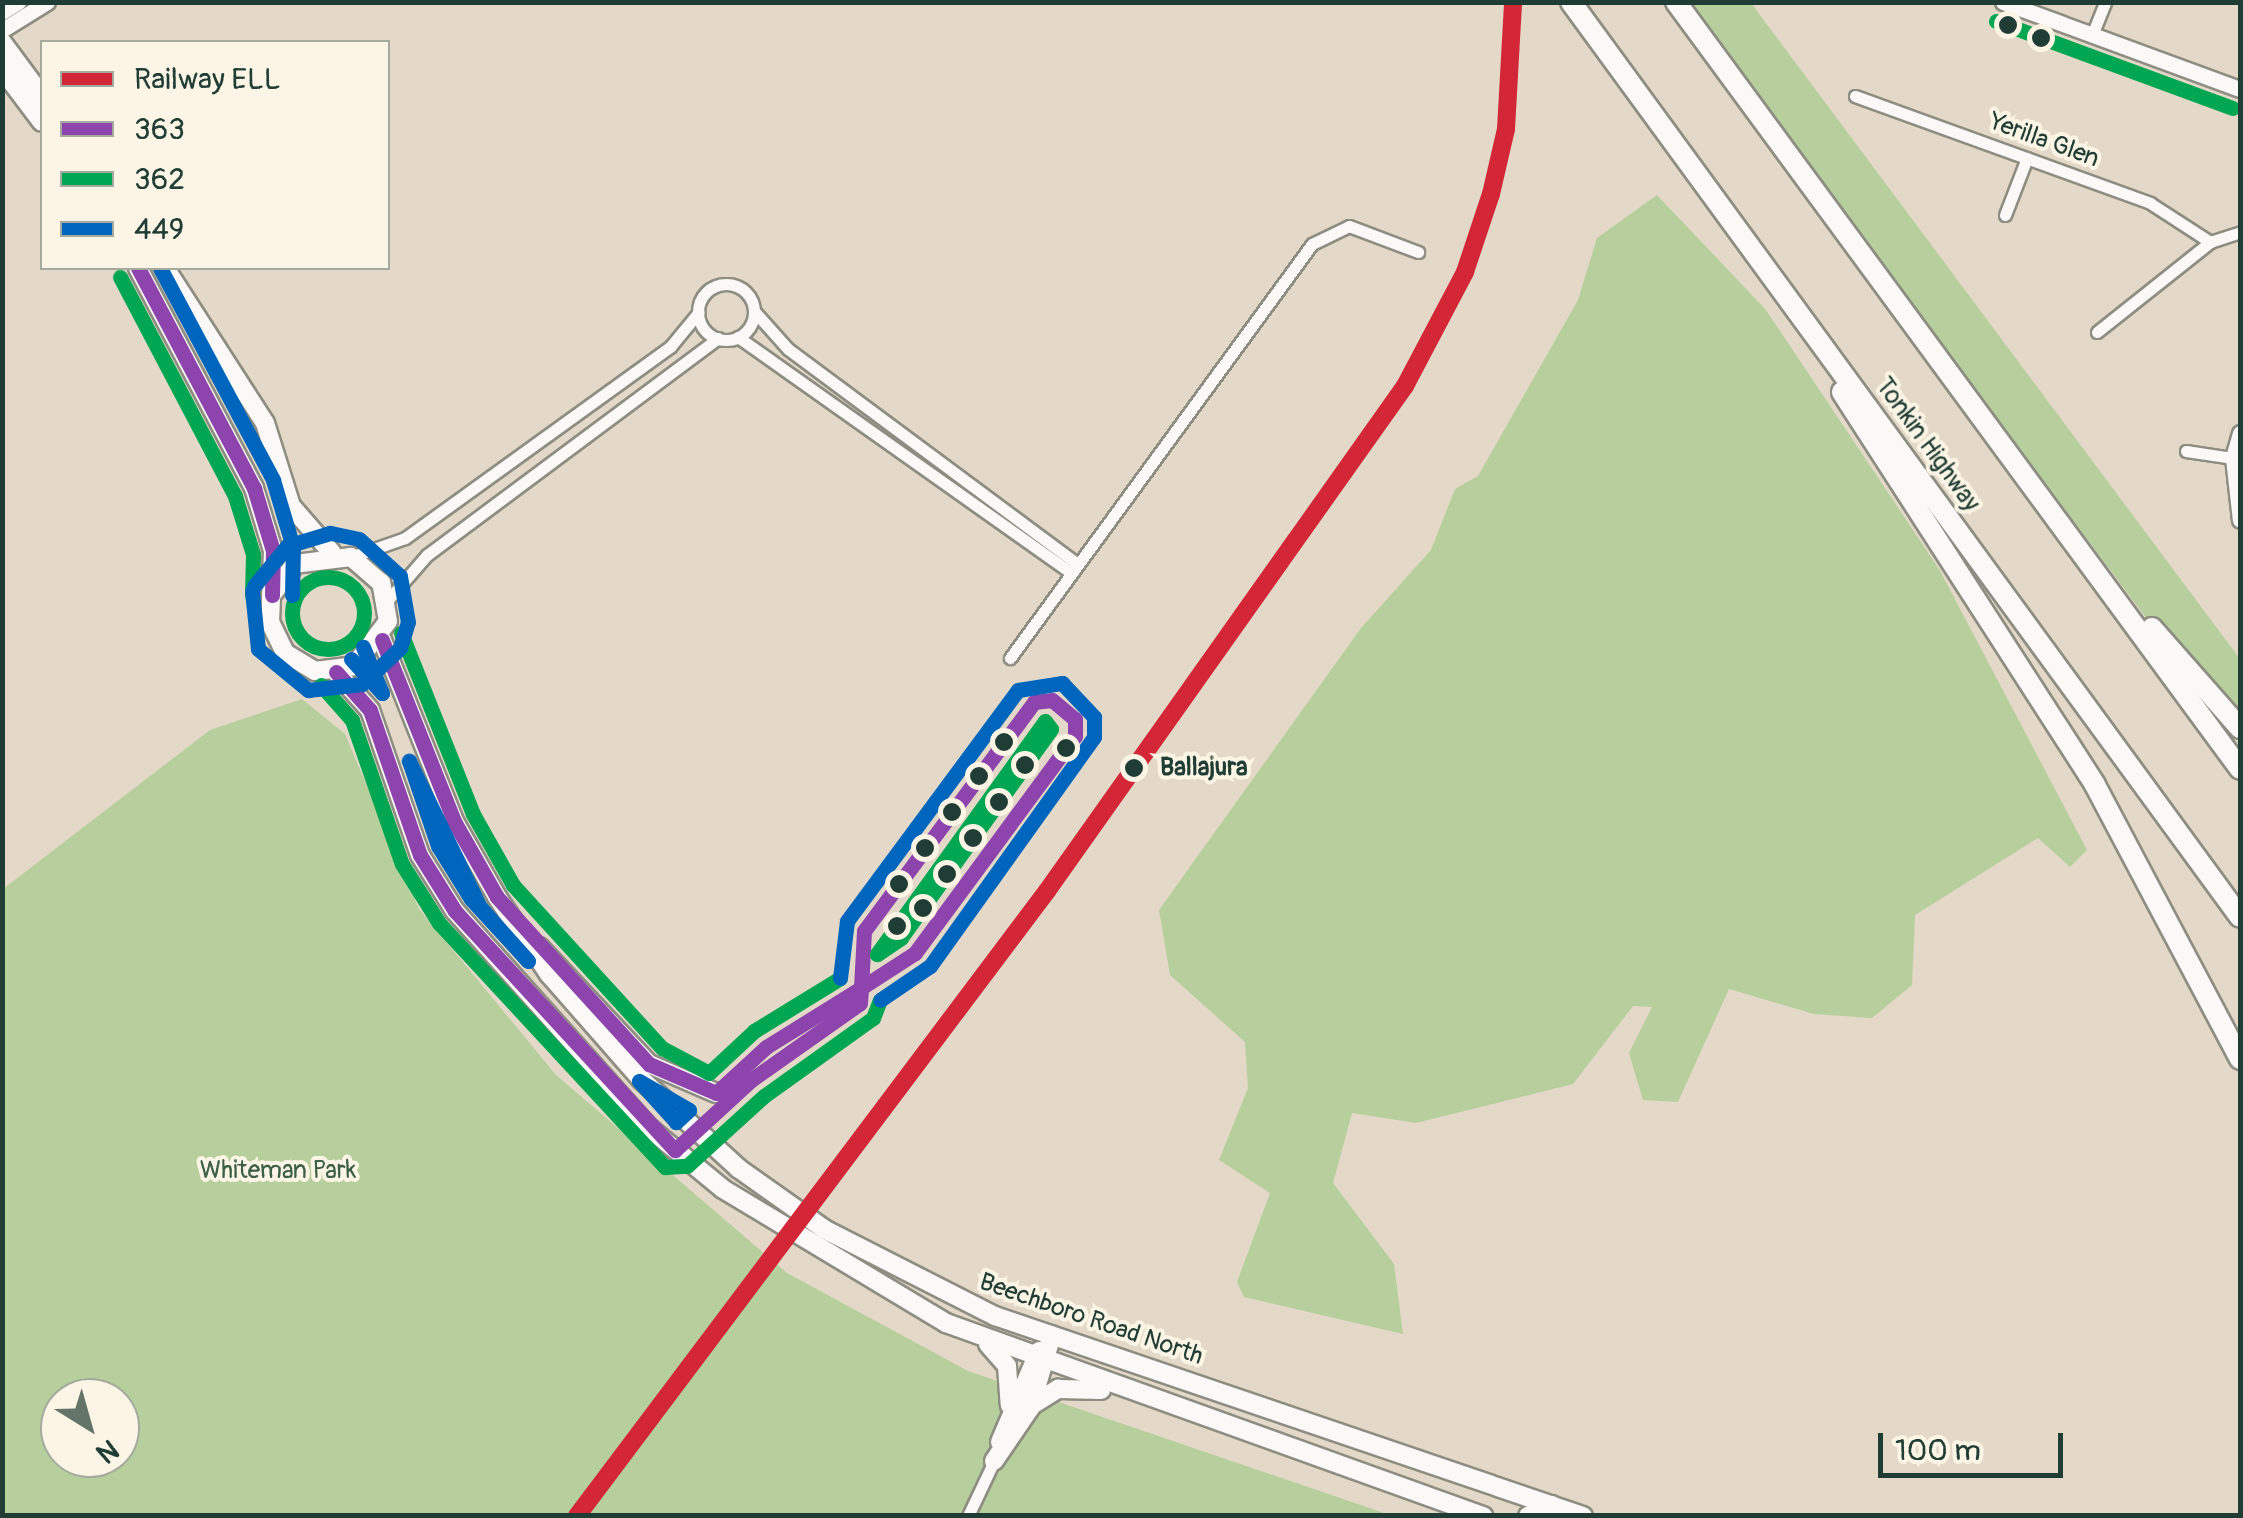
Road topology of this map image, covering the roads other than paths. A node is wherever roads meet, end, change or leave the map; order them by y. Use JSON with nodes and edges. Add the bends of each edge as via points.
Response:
{"nodes":[{"id":1,"x":18,"y":2,"type":"edge"},
{"id":2,"x":47,"y":2,"type":"edge"},
{"id":3,"x":1571,"y":2,"type":"edge"},
{"id":4,"x":1676,"y":2,"type":"edge"},
{"id":5,"x":2003,"y":2,"type":"edge"},
{"id":6,"x":2104,"y":2,"type":"edge"},
{"id":7,"x":2,"y":12,"type":"edge"},
{"id":8,"x":2,"y":30,"type":"edge"},
{"id":9,"x":2092,"y":35,"type":"junction"},
{"id":10,"x":2,"y":42,"type":"edge"},
{"id":11,"x":2,"y":69,"type":"edge"},
{"id":12,"x":2240,"y":89,"type":"edge"},
{"id":13,"x":40,"y":93,"type":"edge"},
{"id":14,"x":1855,"y":96,"type":"dead end"},
{"id":15,"x":40,"y":119,"type":"edge"},
{"id":16,"x":2026,"y":158,"type":"junction"},
{"id":17,"x":2006,"y":216,"type":"dead end"},
{"id":18,"x":2240,"y":232,"type":"edge"},
{"id":19,"x":2210,"y":242,"type":"junction"},
{"id":20,"x":1418,"y":252,"type":"dead end"},
{"id":21,"x":139,"y":270,"type":"edge"},
{"id":22,"x":166,"y":270,"type":"edge"},
{"id":23,"x":1778,"y":282,"type":"junction"},
{"id":24,"x":754,"y":311,"type":"junction"},
{"id":25,"x":698,"y":312,"type":"junction"},
{"id":26,"x":2097,"y":332,"type":"dead end"},
{"id":27,"x":738,"y":337,"type":"junction"},
{"id":28,"x":718,"y":338,"type":"junction"},
{"id":29,"x":2240,"y":433,"type":"edge"},
{"id":30,"x":2186,"y":451,"type":"dead end"},
{"id":31,"x":2233,"y":458,"type":"junction"},
{"id":32,"x":2240,"y":520,"type":"edge"},
{"id":33,"x":2068,"y":532,"type":"junction"},
{"id":34,"x":332,"y":553,"type":"junction"},
{"id":35,"x":352,"y":557,"type":"junction"},
{"id":36,"x":1074,"y":569,"type":"junction"},
{"id":37,"x":272,"y":595,"type":"junction"},
{"id":38,"x":387,"y":601,"type":"junction"},
{"id":39,"x":382,"y":640,"type":"junction"},
{"id":40,"x":1010,"y":658,"type":"dead end"},
{"id":41,"x":336,"y":672,"type":"junction"},
{"id":42,"x":2240,"y":728,"type":"edge"},
{"id":43,"x":2240,"y":769,"type":"edge"},
{"id":44,"x":496,"y":897,"type":"junction"},
{"id":45,"x":2240,"y":917,"type":"edge"},
{"id":46,"x":2240,"y":1059,"type":"edge"},
{"id":47,"x":716,"y":1093,"type":"dead end"},
{"id":48,"x":968,"y":1332,"type":"junction"},
{"id":49,"x":1052,"y":1336,"type":"junction"},
{"id":50,"x":1041,"y":1361,"type":"junction"},
{"id":51,"x":1122,"y":1391,"type":"junction"},
{"id":52,"x":1020,"y":1409,"type":"junction"},
{"id":53,"x":994,"y":1461,"type":"joint"},
{"id":54,"x":1552,"y":1505,"type":"junction"},
{"id":55,"x":968,"y":1516,"type":"edge"},
{"id":56,"x":1483,"y":1516,"type":"edge"},
{"id":57,"x":1528,"y":1516,"type":"edge"},
{"id":58,"x":1583,"y":1516,"type":"edge"}],
"edges":[{"from":1,"to":7,"type":"street"},
{"from":2,"to":8,"type":"street"},
{"from":3,"to":23,"type":"highway","name":"Tonkin Highway"},
{"from":4,"to":33,"type":"highway"},
{"from":5,"to":9,"type":"street"},
{"from":6,"to":9,"type":"street"},
{"from":9,"to":12,"type":"street"},
{"from":10,"to":13,"type":"main road"},
{"from":11,"to":15,"type":"main road"},
{"from":14,"to":16,"type":"street","name":"Yerilla Glen"},
{"from":16,"to":17,"type":"street"},
{"from":16,"to":19,"type":"street","name":"Yerilla Glen","via":[[2150,203]]},
{"from":18,"to":19,"type":"street"},
{"from":19,"to":26,"type":"street"},
{"from":20,"to":36,"type":"street","via":[[1349,226],[1312,244]]},
{"from":21,"to":37,"type":"main road","via":[[254,488],[273,551]]},
{"from":22,"to":34,"type":"main road","via":[[265,423],[291,506]]},
{"from":23,"to":45,"type":"highway","name":"Tonkin Highway"},
{"from":23,"to":46,"type":"highway","via":[[2088,774]]},
{"from":24,"to":25,"type":"street","via":[[749,295],[726,284],[710,290]]},
{"from":24,"to":27,"type":"street"},
{"from":24,"to":36,"type":"street","via":[[788,349]]},
{"from":25,"to":28,"type":"street"},
{"from":25,"to":35,"type":"street","via":[[670,347],[419,528]]},
{"from":27,"to":28,"type":"street"},
{"from":27,"to":36,"type":"street"},
{"from":28,"to":38,"type":"street","via":[[426,555]]},
{"from":29,"to":31,"type":"street"},
{"from":30,"to":31,"type":"street"},
{"from":31,"to":32,"type":"street"},
{"from":33,"to":42,"type":"highway"},
{"from":33,"to":43,"type":"highway"},
{"from":34,"to":35,"type":"main road"},
{"from":34,"to":37,"type":"main road","via":[[295,564]]},
{"from":35,"to":38,"type":"main road"},
{"from":36,"to":40,"type":"street"},
{"from":37,"to":41,"type":"main road","via":[[270,622],[285,654]]},
{"from":38,"to":39,"type":"main road"},
{"from":39,"to":41,"type":"main road"},
{"from":39,"to":44,"type":"main road","name":"Beechboro Road North","via":[[455,823]]},
{"from":41,"to":48,"type":"main road","name":"Beechboro Road North","via":[[370,710],[420,855],[455,911],[649,1128],[808,1248]]},
{"from":44,"to":47,"type":"main road","via":[[650,1064]]},
{"from":44,"to":49,"type":"main road","name":"Beechboro Road North","via":[[548,974],[640,1079],[738,1168],[824,1229],[960,1301]]},
{"from":48,"to":50,"type":"main road","name":"Beechboro Road North"},
{"from":48,"to":52,"type":"main road","via":[[1004,1358]]},
{"from":49,"to":50,"type":"main road"},
{"from":49,"to":54,"type":"main road","name":"Beechboro Road North"},
{"from":50,"to":51,"type":"main road","name":"Beechboro Road North"},
{"from":50,"to":52,"type":"main road"},
{"from":51,"to":52,"type":"main road","via":[[1058,1389]]},
{"from":51,"to":56,"type":"main road","name":"Beechboro Road North"},
{"from":52,"to":53,"type":"main road"},
{"from":53,"to":55,"type":"street"},
{"from":54,"to":57,"type":"main road"},
{"from":54,"to":58,"type":"main road","name":"Beechboro Road North"}]}
